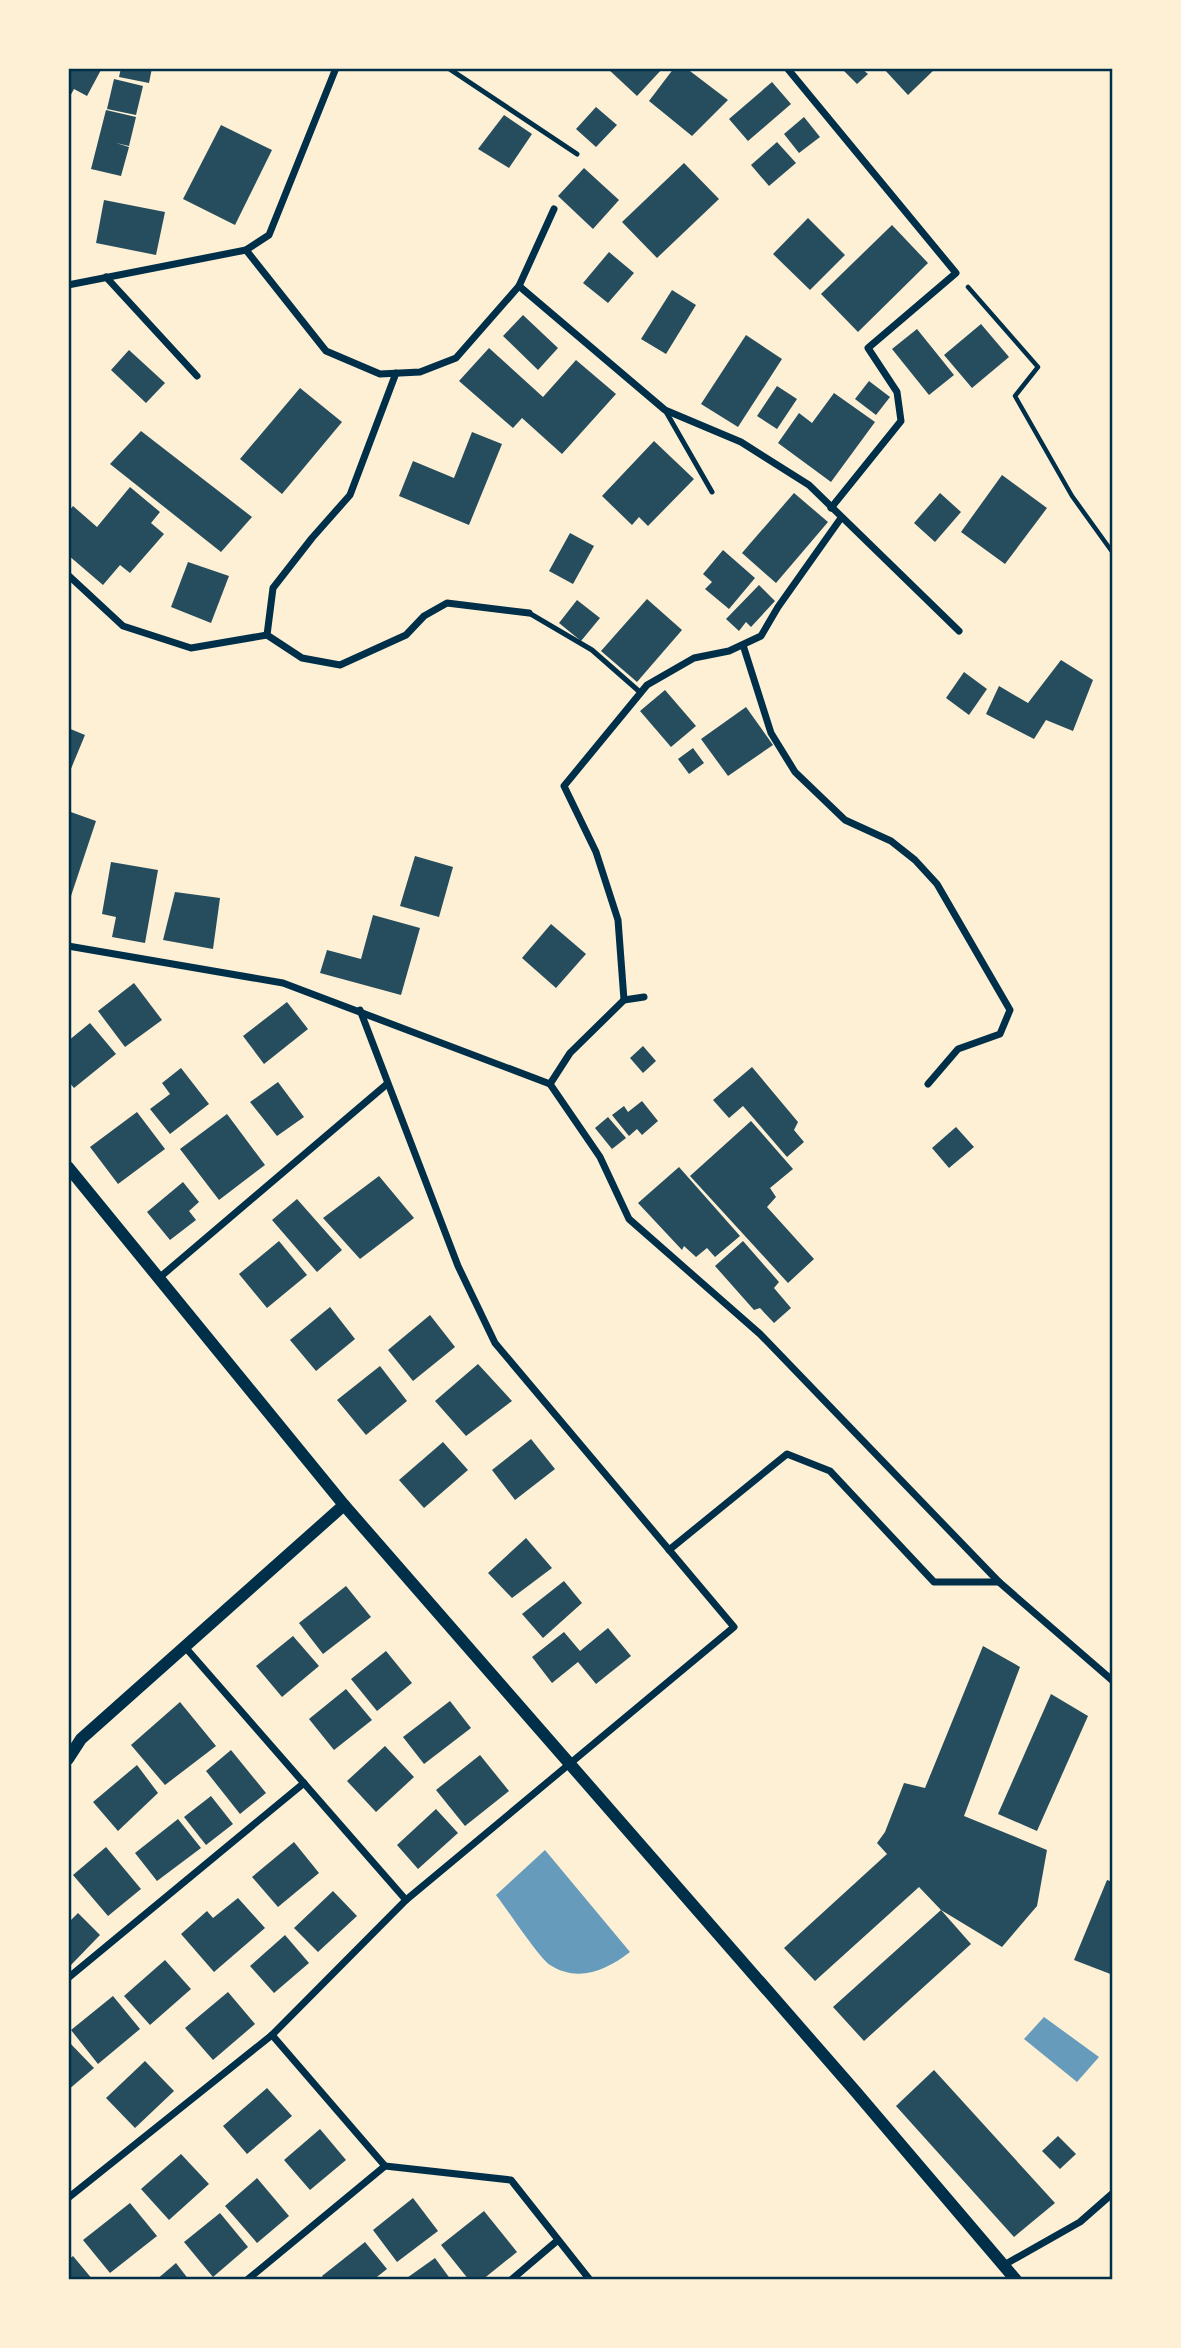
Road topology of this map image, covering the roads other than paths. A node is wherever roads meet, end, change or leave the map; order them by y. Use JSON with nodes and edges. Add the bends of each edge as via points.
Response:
{"nodes":[{"id":1,"x":336,"y":68,"type":"edge"},
{"id":2,"x":448,"y":68,"type":"edge"},
{"id":3,"x":787,"y":68,"type":"edge"},
{"id":4,"x":577,"y":154,"type":"dead end"},
{"id":5,"x":554,"y":209,"type":"dead end"},
{"id":6,"x":246,"y":250,"type":"junction"},
{"id":7,"x":106,"y":277,"type":"junction"},
{"id":8,"x":68,"y":285,"type":"edge"},
{"id":9,"x":519,"y":286,"type":"junction"},
{"id":10,"x":397,"y":373,"type":"junction"},
{"id":11,"x":197,"y":376,"type":"dead end"},
{"id":12,"x":664,"y":410,"type":"junction"},
{"id":13,"x":712,"y":492,"type":"dead end"},
{"id":14,"x":831,"y":508,"type":"junction"},
{"id":15,"x":841,"y":518,"type":"junction"},
{"id":16,"x":68,"y":575,"type":"edge"},
{"id":17,"x":529,"y":613,"type":"joint"},
{"id":18,"x":959,"y":631,"type":"dead end"},
{"id":19,"x":267,"y":635,"type":"junction"},
{"id":20,"x":743,"y":645,"type":"junction"},
{"id":21,"x":641,"y":693,"type":"junction"},
{"id":22,"x":68,"y":946,"type":"edge"},
{"id":23,"x":644,"y":997,"type":"dead end"},
{"id":24,"x":624,"y":1000,"type":"junction"},
{"id":25,"x":360,"y":1010,"type":"junction"},
{"id":26,"x":387,"y":1084,"type":"junction"},
{"id":27,"x":550,"y":1084,"type":"junction"},
{"id":28,"x":928,"y":1084,"type":"dead end"},
{"id":29,"x":68,"y":1167,"type":"edge"},
{"id":30,"x":159,"y":1278,"type":"junction"},
{"id":31,"x":344,"y":1505,"type":"junction"},
{"id":32,"x":669,"y":1550,"type":"junction"},
{"id":33,"x":999,"y":1582,"type":"junction"},
{"id":34,"x":185,"y":1647,"type":"junction"},
{"id":35,"x":1113,"y":1681,"type":"edge"},
{"id":36,"x":68,"y":1759,"type":"edge"},
{"id":37,"x":571,"y":1765,"type":"junction"},
{"id":38,"x":304,"y":1783,"type":"junction"},
{"id":39,"x":406,"y":1900,"type":"junction"},
{"id":40,"x":68,"y":1978,"type":"edge"},
{"id":41,"x":272,"y":2035,"type":"junction"},
{"id":42,"x":385,"y":2166,"type":"junction"},
{"id":43,"x":1113,"y":2193,"type":"edge"},
{"id":44,"x":68,"y":2198,"type":"edge"},
{"id":45,"x":558,"y":2240,"type":"junction"},
{"id":46,"x":1004,"y":2265,"type":"junction"},
{"id":47,"x":247,"y":2280,"type":"edge"},
{"id":48,"x":512,"y":2280,"type":"edge"},
{"id":49,"x":590,"y":2280,"type":"edge"},
{"id":50,"x":1016,"y":2280,"type":"edge"}],
"edges":[{"from":1,"to":6,"type":"street","via":[[269,235]]},
{"from":2,"to":4,"type":"lane"},
{"from":3,"to":14,"type":"street","via":[[956,273],[867,348],[897,392],[901,421]]},
{"from":5,"to":9,"type":"street"},
{"from":6,"to":7,"type":"street"},
{"from":6,"to":10,"type":"street","via":[[326,351],[380,374]]},
{"from":7,"to":8,"type":"street"},
{"from":7,"to":11,"type":"street"},
{"from":9,"to":10,"type":"street","via":[[456,358],[420,372]]},
{"from":9,"to":12,"type":"street"},
{"from":10,"to":19,"type":"street","via":[[350,495],[273,588]]},
{"from":12,"to":13,"type":"lane"},
{"from":12,"to":14,"type":"street","via":[[741,442],[809,485]]},
{"from":14,"to":15,"type":"street"},
{"from":15,"to":18,"type":"street"},
{"from":15,"to":20,"type":"street","via":[[761,636]]},
{"from":16,"to":19,"type":"street","via":[[123,626],[191,648]]},
{"from":17,"to":19,"type":"street","via":[[447,603],[424,615],[406,635],[340,665],[302,658]]},
{"from":17,"to":21,"type":"lane","via":[[592,650]]},
{"from":20,"to":21,"type":"street","via":[[694,658]]},
{"from":20,"to":28,"type":"street","via":[[771,733],[795,772],[845,820],[891,841],[937,884],[1010,1010],[1000,1034],[958,1049]]},
{"from":21,"to":24,"type":"street","via":[[564,786],[596,852],[618,920]]},
{"from":22,"to":25,"type":"street","via":[[283,983]]},
{"from":23,"to":24,"type":"street"},
{"from":24,"to":27,"type":"street","via":[[570,1053]]},
{"from":25,"to":26,"type":"street"},
{"from":25,"to":27,"type":"street"},
{"from":26,"to":30,"type":"street"},
{"from":26,"to":32,"type":"street","via":[[458,1266],[495,1343]]},
{"from":27,"to":33,"type":"street","via":[[600,1157],[629,1219],[760,1334]]},
{"from":29,"to":30,"type":"street"},
{"from":30,"to":31,"type":"street"},
{"from":31,"to":34,"type":"street"},
{"from":31,"to":37,"type":"street"},
{"from":32,"to":33,"type":"street","via":[[787,1454],[830,1471],[934,1582]]},
{"from":32,"to":37,"type":"street","via":[[734,1627]]},
{"from":33,"to":35,"type":"street"},
{"from":34,"to":36,"type":"street","via":[[81,1739]]},
{"from":34,"to":38,"type":"street"},
{"from":37,"to":39,"type":"street"},
{"from":37,"to":46,"type":"street"},
{"from":38,"to":39,"type":"street"},
{"from":38,"to":40,"type":"street"},
{"from":39,"to":41,"type":"street"},
{"from":41,"to":42,"type":"street"},
{"from":41,"to":44,"type":"street"},
{"from":42,"to":45,"type":"street","via":[[510,2180]]},
{"from":42,"to":47,"type":"street"},
{"from":43,"to":46,"type":"street","via":[[1080,2222]]},
{"from":45,"to":48,"type":"street"},
{"from":45,"to":49,"type":"street"},
{"from":46,"to":50,"type":"street"}]}
